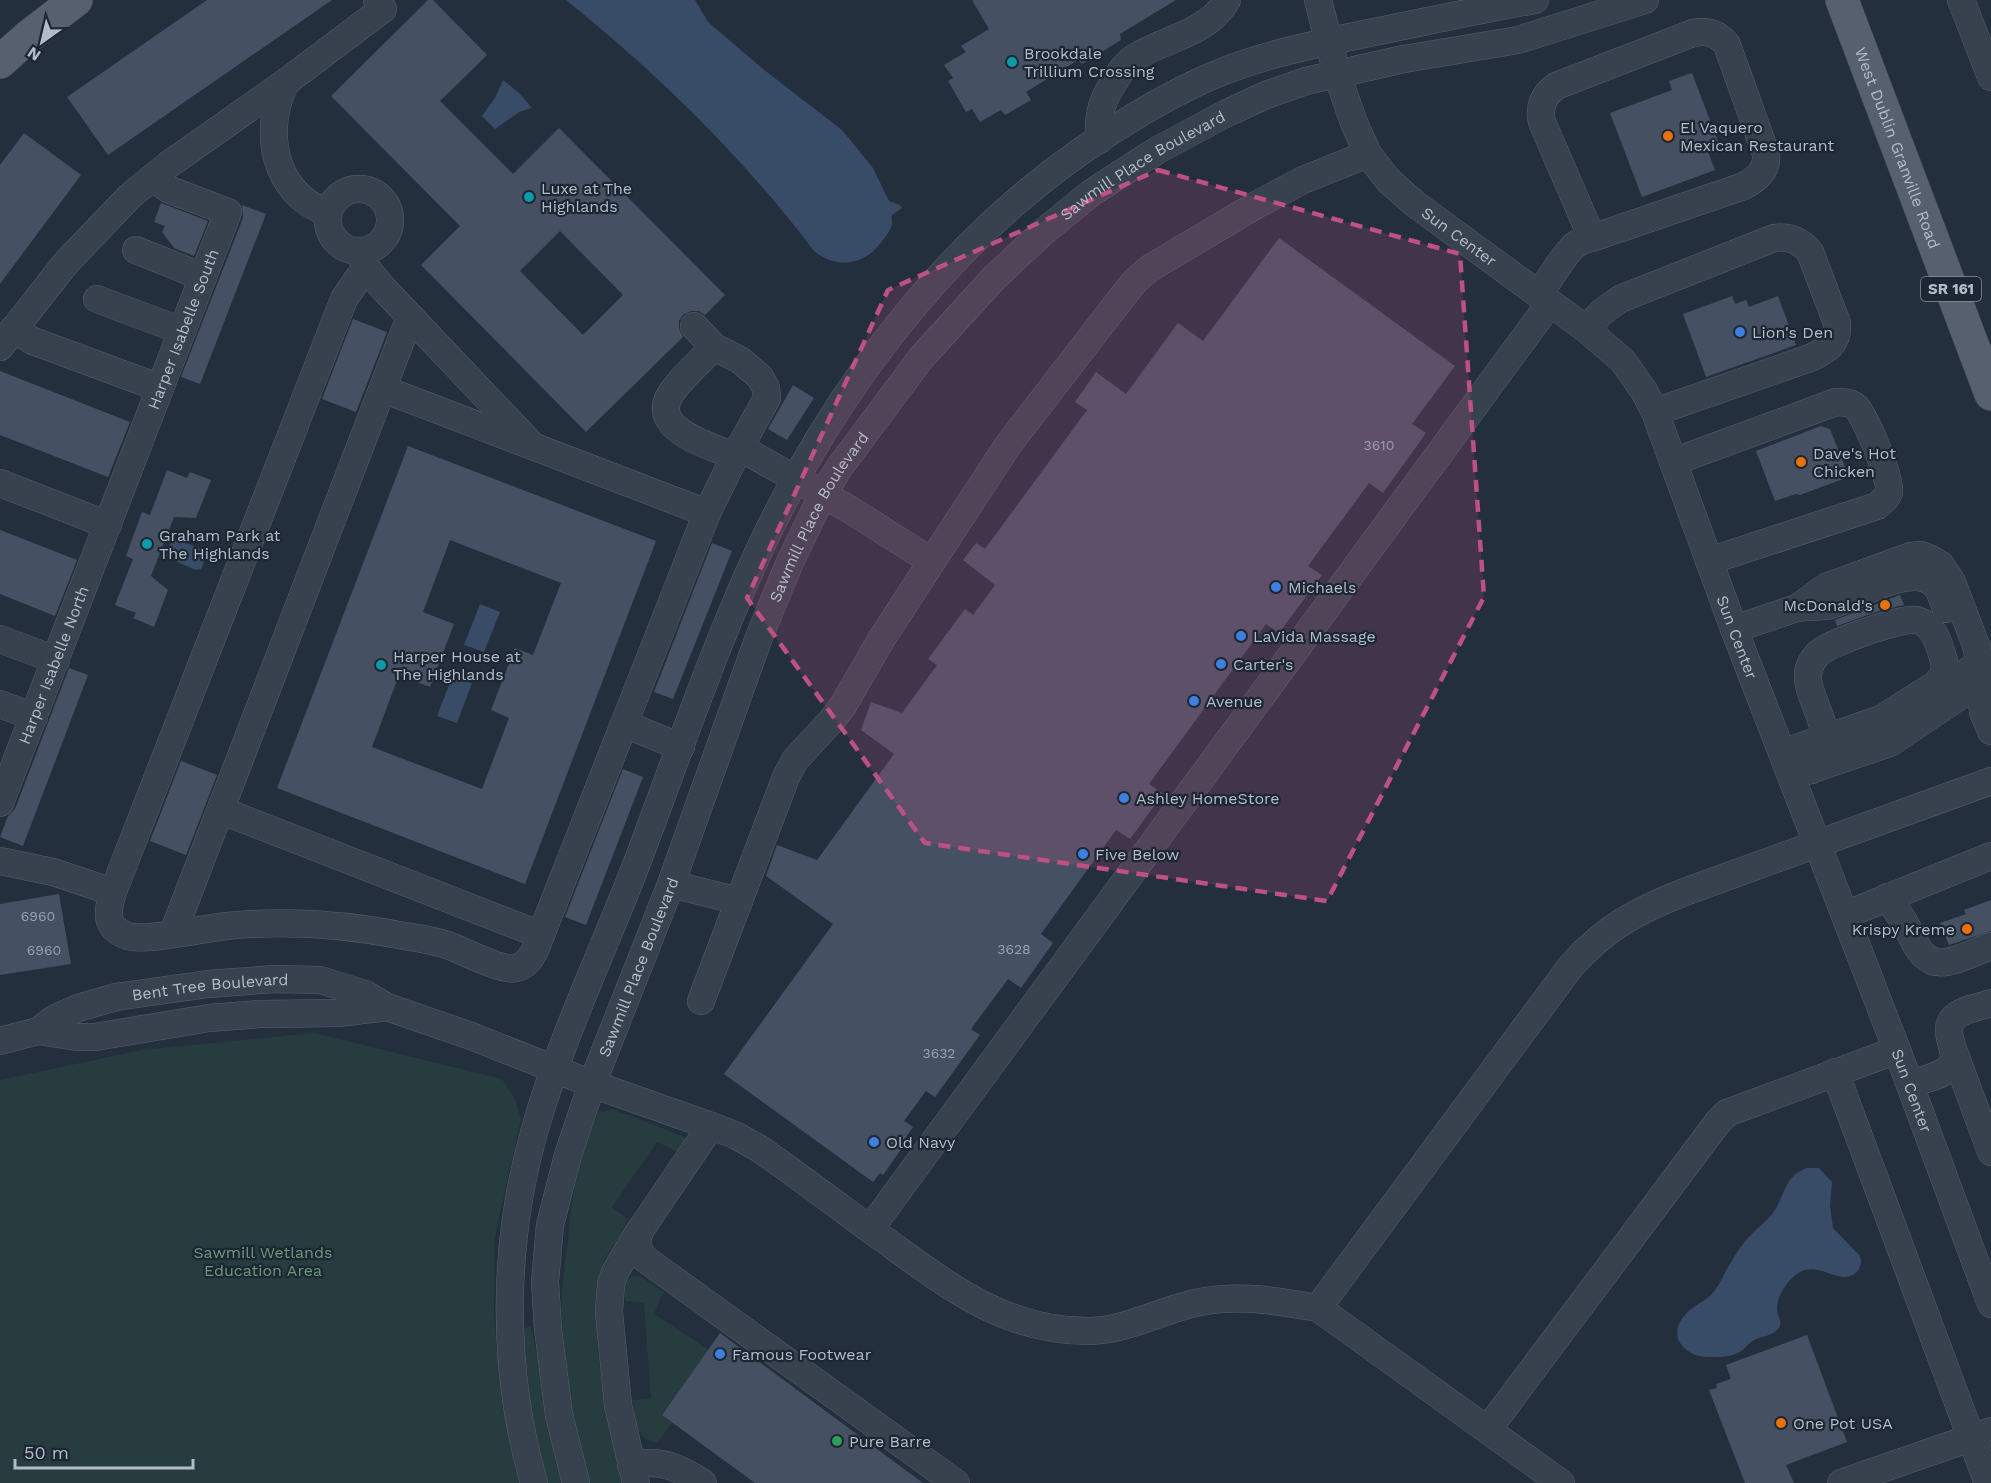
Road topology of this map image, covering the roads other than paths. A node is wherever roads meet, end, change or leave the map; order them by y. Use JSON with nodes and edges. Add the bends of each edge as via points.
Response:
{"nodes":[{"id":1,"x":76,"y":0,"type":"edge"},
{"id":2,"x":377,"y":0,"type":"edge"},
{"id":3,"x":1227,"y":0,"type":"edge"},
{"id":4,"x":1318,"y":0,"type":"edge"},
{"id":5,"x":1535,"y":0,"type":"edge"},
{"id":6,"x":1645,"y":0,"type":"edge"},
{"id":7,"x":1842,"y":0,"type":"edge"},
{"id":8,"x":1961,"y":0,"type":"edge"},
{"id":9,"x":1328,"y":41,"type":"junction"},
{"id":10,"x":0,"y":62,"type":"edge"},
{"id":11,"x":1337,"y":74,"type":"junction"},
{"id":12,"x":1991,"y":77,"type":"edge"},
{"id":13,"x":286,"y":82,"type":"junction"},
{"id":14,"x":1100,"y":140,"type":"junction"},
{"id":15,"x":1368,"y":154,"type":"junction"},
{"id":16,"x":152,"y":178,"type":"junction"},
{"id":17,"x":328,"y":213,"type":"junction"},
{"id":18,"x":1593,"y":238,"type":"junction"},
{"id":19,"x":136,"y":250,"type":"dead end"},
{"id":20,"x":363,"y":261,"type":"junction"},
{"id":21,"x":203,"y":277,"type":"junction"},
{"id":22,"x":97,"y":299,"type":"dead end"},
{"id":23,"x":1544,"y":299,"type":"junction"},
{"id":24,"x":410,"y":318,"type":"junction"},
{"id":25,"x":694,"y":326,"type":"dead end"},
{"id":26,"x":1586,"y":329,"type":"junction"},
{"id":27,"x":182,"y":331,"type":"junction"},
{"id":28,"x":7,"y":338,"type":"edge"},
{"id":29,"x":1982,"y":342,"type":"edge"},
{"id":30,"x":714,"y":347,"type":"junction"},
{"id":31,"x":160,"y":388,"type":"junction"},
{"id":32,"x":382,"y":389,"type":"junction"},
{"id":33,"x":1991,"y":394,"type":"edge"},
{"id":34,"x":1654,"y":412,"type":"junction"},
{"id":35,"x":533,"y":446,"type":"junction"},
{"id":36,"x":737,"y":451,"type":"junction"},
{"id":37,"x":1673,"y":462,"type":"junction"},
{"id":38,"x":796,"y":478,"type":"junction"},
{"id":39,"x":0,"y":483,"type":"edge"},
{"id":40,"x":824,"y":494,"type":"junction"},
{"id":41,"x":706,"y":513,"type":"junction"},
{"id":42,"x":108,"y":525,"type":"junction"},
{"id":43,"x":931,"y":561,"type":"junction"},
{"id":44,"x":1709,"y":561,"type":"junction"},
{"id":45,"x":1797,"y":608,"type":"junction"},
{"id":46,"x":1734,"y":629,"type":"junction"},
{"id":47,"x":0,"y":639,"type":"edge"},
{"id":48,"x":56,"y":660,"type":"junction"},
{"id":49,"x":1968,"y":670,"type":"junction"},
{"id":50,"x":0,"y":704,"type":"edge"},
{"id":51,"x":34,"y":717,"type":"junction"},
{"id":52,"x":1987,"y":722,"type":"edge"},
{"id":53,"x":624,"y":724,"type":"junction"},
{"id":54,"x":1826,"y":738,"type":"junction"},
{"id":55,"x":681,"y":747,"type":"junction"},
{"id":56,"x":1795,"y":767,"type":"junction"},
{"id":57,"x":6,"y":772,"type":"edge"},
{"id":58,"x":1991,"y":781,"type":"edge"},
{"id":59,"x":0,"y":803,"type":"edge"},
{"id":60,"x":220,"y":810,"type":"junction"},
{"id":61,"x":1817,"y":843,"type":"junction"},
{"id":62,"x":1991,"y":856,"type":"edge"},
{"id":63,"x":0,"y":861,"type":"edge"},
{"id":64,"x":671,"y":884,"type":"junction"},
{"id":65,"x":113,"y":892,"type":"junction"},
{"id":66,"x":1887,"y":897,"type":"junction"},
{"id":67,"x":739,"y":901,"type":"junction"},
{"id":68,"x":1845,"y":915,"type":"junction"},
{"id":69,"x":173,"y":933,"type":"junction"},
{"id":70,"x":541,"y":935,"type":"junction"},
{"id":71,"x":1991,"y":946,"type":"edge"},
{"id":72,"x":701,"y":1001,"type":"dead end"},
{"id":73,"x":1991,"y":1003,"type":"edge"},
{"id":74,"x":387,"y":1007,"type":"junction"},
{"id":75,"x":38,"y":1031,"type":"junction"},
{"id":76,"x":0,"y":1041,"type":"edge"},
{"id":77,"x":1953,"y":1049,"type":"junction"},
{"id":78,"x":1897,"y":1050,"type":"junction"},
{"id":79,"x":555,"y":1069,"type":"junction"},
{"id":80,"x":1835,"y":1072,"type":"junction"},
{"id":81,"x":592,"y":1084,"type":"junction"},
{"id":82,"x":1910,"y":1084,"type":"junction"},
{"id":83,"x":711,"y":1126,"type":"junction"},
{"id":84,"x":1991,"y":1152,"type":"edge"},
{"id":85,"x":641,"y":1229,"type":"junction"},
{"id":86,"x":870,"y":1229,"type":"junction"},
{"id":87,"x":1990,"y":1296,"type":"edge"},
{"id":88,"x":1318,"y":1308,"type":"junction"},
{"id":89,"x":1488,"y":1429,"type":"junction"},
{"id":90,"x":1981,"y":1434,"type":"edge"},
{"id":91,"x":634,"y":1474,"type":"edge"},
{"id":92,"x":534,"y":1483,"type":"edge"},
{"id":93,"x":576,"y":1483,"type":"edge"},
{"id":94,"x":703,"y":1483,"type":"edge"},
{"id":95,"x":956,"y":1483,"type":"edge"},
{"id":96,"x":1561,"y":1483,"type":"edge"},
{"id":97,"x":1841,"y":1483,"type":"edge"},
{"id":98,"x":1988,"y":1483,"type":"edge"}],
"edges":[{"from":1,"to":10,"type":"main road"},
{"from":2,"to":13,"type":"street","via":[[383,9]]},
{"from":3,"to":14,"type":"street","via":[[1202,26],[1133,59],[1120,72],[1103,101]]},
{"from":4,"to":9,"type":"street","name":"Sun Center"},
{"from":5,"to":9,"type":"street"},
{"from":6,"to":11,"type":"street","name":"Sawmill Place Boulevard","via":[[1518,40]]},
{"from":7,"to":29,"type":"main road","name":"West Dublin Granville Road","number":"SR 161"},
{"from":8,"to":12,"type":"street"},
{"from":9,"to":11,"type":"street","name":"Sun Center"},
{"from":9,"to":14,"type":"street","via":[[1208,78]]},
{"from":11,"to":15,"type":"street","name":"Sun Center"},
{"from":11,"to":40,"type":"street","name":"Sawmill Place Boulevard","via":[[1266,95],[1165,146],[1091,193],[1049,227],[994,278],[921,358]]},
{"from":13,"to":16,"type":"street"},
{"from":13,"to":17,"type":"street","via":[[275,110],[276,155],[297,193]]},
{"from":14,"to":38,"type":"street","via":[[1006,210],[921,297],[840,404]]},
{"from":15,"to":23,"type":"street","name":"Sun Center","via":[[1388,180],[1415,204]]},
{"from":15,"to":43,"type":"street","via":[[1303,180],[1258,204],[1167,257],[1135,281],[1008,446]]},
{"from":16,"to":21,"type":"street","name":"Harper Isabelle South","via":[[170,190],[228,212]]},
{"from":16,"to":28,"type":"street","via":[[87,240]]},
{"from":17,"to":20,"type":"street","via":[[327,224],[335,242]]},
{"from":17,"to":20,"type":"street","via":[[337,197],[355,189],[382,199],[390,226],[380,244]]},
{"from":18,"to":18,"type":"street","via":[[1744,186],[1761,173],[1766,154],[1727,45],[1717,35],[1693,33],[1557,86],[1547,94],[1541,105],[1542,122]]},
{"from":18,"to":23,"type":"street","via":[[1574,246]]},
{"from":19,"to":21,"type":"street"},
{"from":20,"to":24,"type":"street"},
{"from":20,"to":65,"type":"street","via":[[359,277],[344,299]]},
{"from":21,"to":27,"type":"street","name":"Harper Isabelle South"},
{"from":22,"to":27,"type":"street"},
{"from":23,"to":26,"type":"street","name":"Sun Center"},
{"from":23,"to":86,"type":"street"},
{"from":24,"to":32,"type":"street"},
{"from":24,"to":35,"type":"street"},
{"from":25,"to":30,"type":"street"},
{"from":26,"to":34,"type":"street","name":"Sun Center","via":[[1623,361]]},
{"from":26,"to":34,"type":"street","via":[[1620,299],[1774,238],[1794,239],[1806,247],[1837,323],[1831,345],[1809,358]]},
{"from":27,"to":31,"type":"street","name":"Harper Isabelle South"},
{"from":28,"to":31,"type":"street","via":[[33,341]]},
{"from":29,"to":33,"type":"main road","name":"West Dublin Granville Road","number":"SR 161"},
{"from":30,"to":36,"type":"street","via":[[740,360],[760,377],[766,388],[767,398]]},
{"from":30,"to":36,"type":"street","via":[[672,392],[667,411],[683,434]]},
{"from":31,"to":42,"type":"street","name":"Harper Isabelle South"},
{"from":32,"to":35,"type":"street"},
{"from":32,"to":60,"type":"street"},
{"from":34,"to":37,"type":"street","name":"Sun Center"},
{"from":35,"to":41,"type":"street"},
{"from":36,"to":38,"type":"street"},
{"from":36,"to":41,"type":"street"},
{"from":37,"to":44,"type":"street","name":"Sun Center"},
{"from":37,"to":44,"type":"street","via":[[1842,402],[1855,406],[1863,416],[1889,483],[1888,495],[1877,506]]},
{"from":38,"to":40,"type":"street"},
{"from":38,"to":55,"type":"street","via":[[765,537]]},
{"from":39,"to":42,"type":"street"},
{"from":40,"to":43,"type":"street"},
{"from":40,"to":64,"type":"street","name":"Sawmill Place Boulevard","via":[[759,637]]},
{"from":41,"to":53,"type":"street"},
{"from":42,"to":48,"type":"street","name":"Harper Isabelle North"},
{"from":43,"to":67,"type":"street","via":[[844,704],[795,760]]},
{"from":44,"to":46,"type":"street","name":"Sun Center"},
{"from":45,"to":46,"type":"street"},
{"from":45,"to":49,"type":"street","via":[[1832,605],[1906,577],[1928,579],[1941,593]]},
{"from":45,"to":52,"type":"street","via":[[1826,587],[1911,556],[1921,555],[1941,565],[1952,582],[1977,648]]},
{"from":46,"to":56,"type":"street","name":"Sun Center"},
{"from":47,"to":48,"type":"street"},
{"from":48,"to":51,"type":"street","name":"Harper Isabelle North"},
{"from":49,"to":52,"type":"street"},
{"from":49,"to":56,"type":"street","via":[[1967,687],[1960,696],[1900,738]]},
{"from":50,"to":51,"type":"street"},
{"from":51,"to":57,"type":"street","name":"Harper Isabelle North"},
{"from":53,"to":55,"type":"street"},
{"from":53,"to":70,"type":"street"},
{"from":54,"to":54,"type":"street","via":[[1808,678],[1810,665],[1820,652],[1900,620],[1914,619],[1928,626],[1937,639],[1946,667],[1942,678],[1881,719]]},
{"from":54,"to":56,"type":"street"},
{"from":55,"to":79,"type":"street"},
{"from":56,"to":61,"type":"street","name":"Sun Center"},
{"from":57,"to":59,"type":"street","name":"Harper Isabelle North"},
{"from":58,"to":61,"type":"street"},
{"from":60,"to":69,"type":"street"},
{"from":60,"to":70,"type":"street"},
{"from":61,"to":68,"type":"street","name":"Sun Center"},
{"from":61,"to":88,"type":"street","via":[[1634,914],[1586,949]]},
{"from":62,"to":66,"type":"street"},
{"from":63,"to":65,"type":"street","via":[[52,872]]},
{"from":64,"to":67,"type":"street"},
{"from":64,"to":81,"type":"street","name":"Sawmill Place Boulevard"},
{"from":65,"to":69,"type":"street","via":[[108,915],[121,933],[139,938]]},
{"from":66,"to":68,"type":"street"},
{"from":66,"to":71,"type":"street","via":[[1917,949],[1928,959],[1948,962]]},
{"from":67,"to":72,"type":"street"},
{"from":68,"to":78,"type":"street","name":"Sun Center"},
{"from":69,"to":70,"type":"street","via":[[283,922],[354,927],[444,944],[508,969],[528,962]]},
{"from":73,"to":77,"type":"street","via":[[1958,1014],[1952,1020],[1948,1033]]},
{"from":74,"to":75,"type":"street","name":"Bent Tree Boulevard","via":[[209,1018],[95,1037]]},
{"from":74,"to":75,"type":"street","name":"Bent Tree Boulevard","via":[[344,986],[275,979],[208,984],[96,1001],[54,1019]]},
{"from":74,"to":79,"type":"street","name":"Bent Tree Boulevard"},
{"from":75,"to":76,"type":"street","name":"Bent Tree Boulevard"},
{"from":77,"to":82,"type":"street","via":[[1950,1068]]},
{"from":77,"to":84,"type":"street"},
{"from":78,"to":80,"type":"street"},
{"from":78,"to":82,"type":"street","name":"Sun Center"},
{"from":79,"to":81,"type":"street","name":"Bent Tree Boulevard"},
{"from":79,"to":92,"type":"street","via":[[534,1131],[517,1206],[511,1263],[511,1352],[518,1410]]},
{"from":80,"to":89,"type":"street","via":[[1738,1108],[1718,1122]]},
{"from":80,"to":90,"type":"street"},
{"from":81,"to":83,"type":"street","name":"Bent Tree Boulevard"},
{"from":81,"to":93,"type":"street","name":"Sawmill Place Boulevard","via":[[550,1226],[545,1282],[559,1415]]},
{"from":82,"to":87,"type":"street","name":"Sun Center"},
{"from":83,"to":85,"type":"street"},
{"from":83,"to":86,"type":"street","name":"Bent Tree Boulevard","via":[[760,1149]]},
{"from":85,"to":91,"type":"street","via":[[615,1272],[609,1304],[618,1405]]},
{"from":85,"to":95,"type":"street","via":[[636,1239],[645,1259]]},
{"from":86,"to":88,"type":"street","name":"Bent Tree Boulevard","via":[[946,1285],[989,1309],[1059,1329],[1091,1331],[1115,1327],[1200,1302],[1241,1297]]},
{"from":88,"to":89,"type":"street"},
{"from":89,"to":96,"type":"street"},
{"from":90,"to":97,"type":"street"},
{"from":90,"to":98,"type":"street"},
{"from":91,"to":94,"type":"street","via":[[643,1462],[667,1464]]}]}
